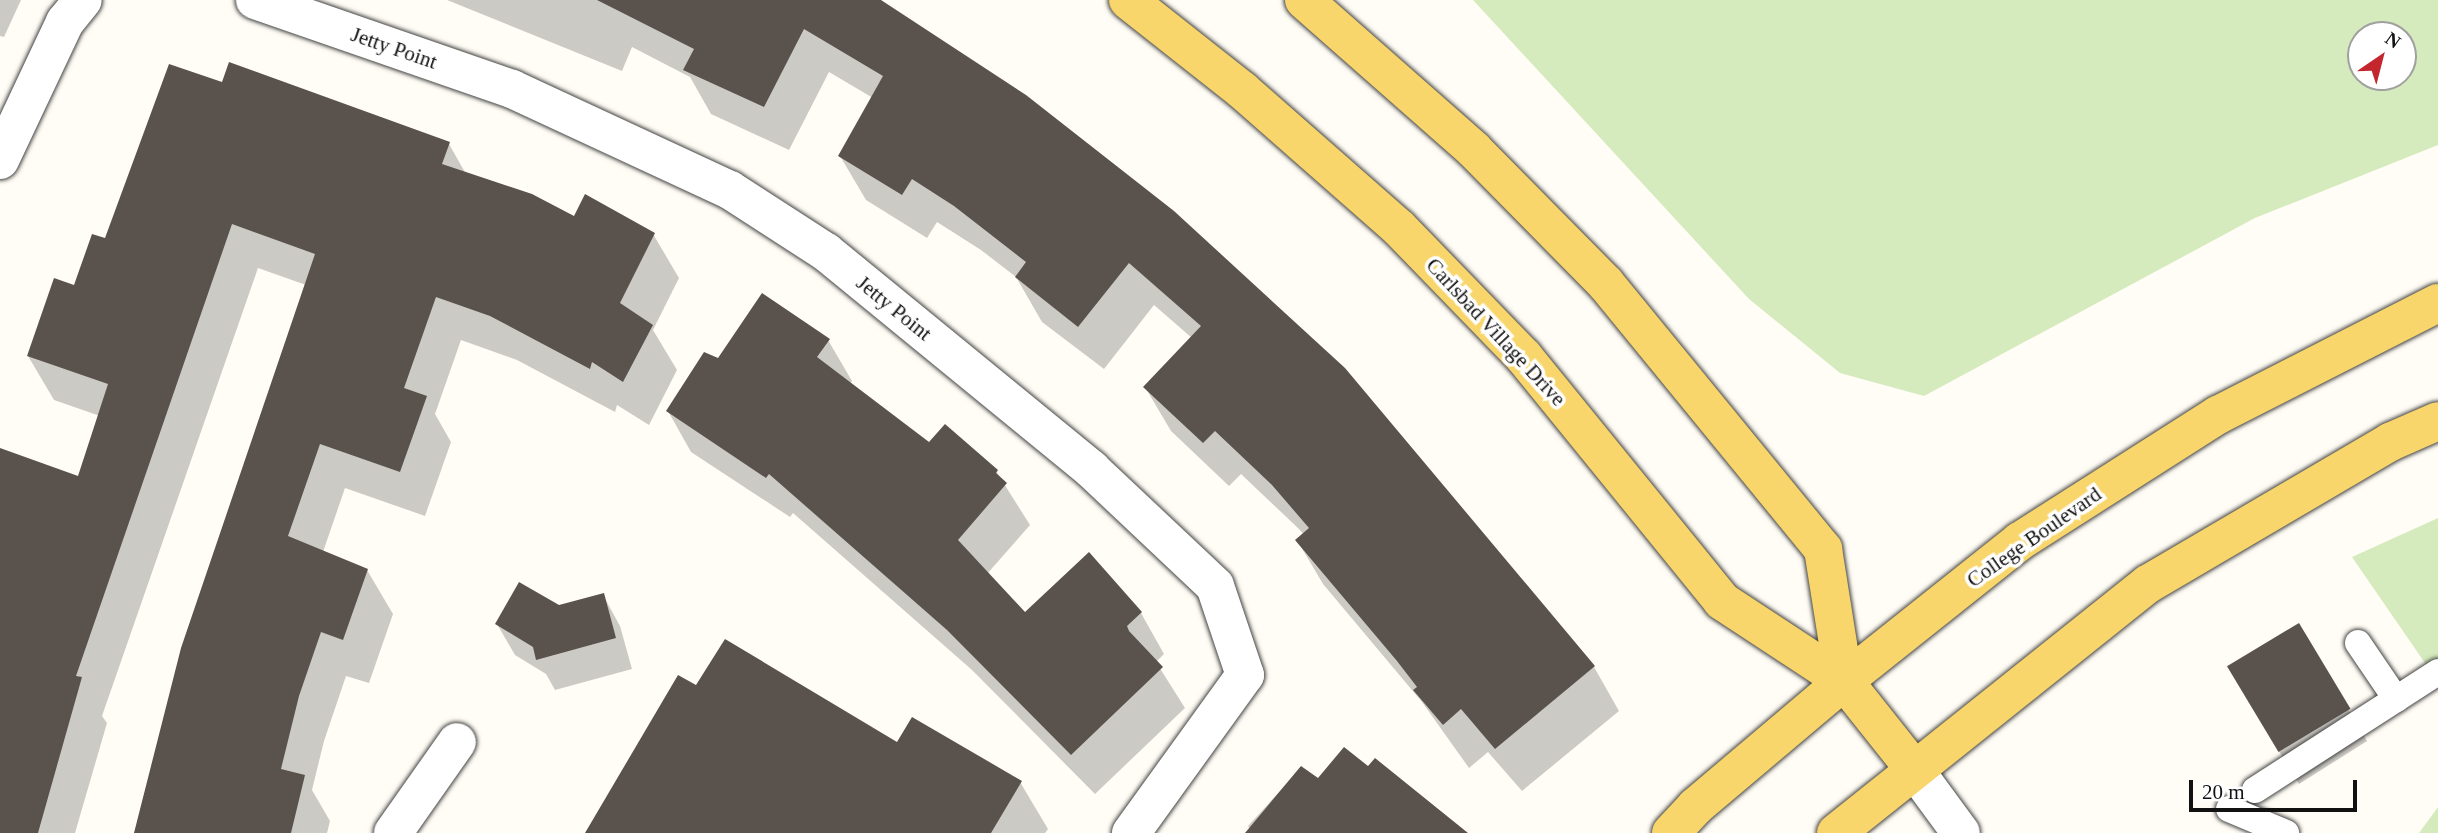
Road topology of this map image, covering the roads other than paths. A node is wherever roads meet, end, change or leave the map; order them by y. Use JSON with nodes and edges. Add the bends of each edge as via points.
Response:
{"nodes":[{"id":1,"x":83,"y":0,"type":"edge"},
{"id":2,"x":255,"y":0,"type":"edge"},
{"id":3,"x":1128,"y":0,"type":"edge"},
{"id":4,"x":1304,"y":0,"type":"edge"},
{"id":5,"x":0,"y":160,"type":"edge"},
{"id":6,"x":2438,"y":303,"type":"edge"},
{"id":7,"x":2438,"y":421,"type":"edge"},
{"id":8,"x":2358,"y":643,"type":"dead end"},
{"id":9,"x":2438,"y":672,"type":"edge"},
{"id":10,"x":1844,"y":681,"type":"junction"},
{"id":11,"x":2396,"y":699,"type":"junction"},
{"id":12,"x":457,"y":742,"type":"dead end"},
{"id":13,"x":1914,"y":769,"type":"junction"},
{"id":14,"x":2255,"y":790,"type":"dead end"},
{"id":15,"x":2229,"y":809,"type":"dead end"},
{"id":16,"x":393,"y":833,"type":"edge"},
{"id":17,"x":1131,"y":833,"type":"edge"},
{"id":18,"x":1671,"y":833,"type":"edge"},
{"id":19,"x":1836,"y":833,"type":"edge"},
{"id":20,"x":1961,"y":833,"type":"edge"},
{"id":21,"x":2287,"y":833,"type":"edge"}],
"edges":[{"from":1,"to":5,"type":"street","via":[[65,22]]},
{"from":2,"to":17,"type":"street","name":"Jetty Point","via":[[512,89],[730,190],[826,253],[1038,425],[1214,586],[1245,675]]},
{"from":3,"to":10,"type":"main road","name":"Carlsbad Village Drive","via":[[1242,90],[1399,228],[1524,357],[1722,601]]},
{"from":4,"to":10,"type":"main road","name":"Carlsbad Village Drive","via":[[1474,150],[1606,284],[1823,549]]},
{"from":6,"to":10,"type":"main road","name":"College Boulevard","via":[[2218,415],[2020,541]]},
{"from":7,"to":13,"type":"main road","via":[[2390,442],[2148,584]]},
{"from":8,"to":11,"type":"lane"},
{"from":9,"to":11,"type":"lane"},
{"from":10,"to":13,"type":"main road","name":"Carlsbad Village Drive"},
{"from":10,"to":18,"type":"main road","name":"College Boulevard","via":[[1695,807]]},
{"from":11,"to":14,"type":"lane"},
{"from":12,"to":16,"type":"street"},
{"from":13,"to":19,"type":"main road"},
{"from":13,"to":20,"type":"street"},
{"from":15,"to":21,"type":"lane"}]}
